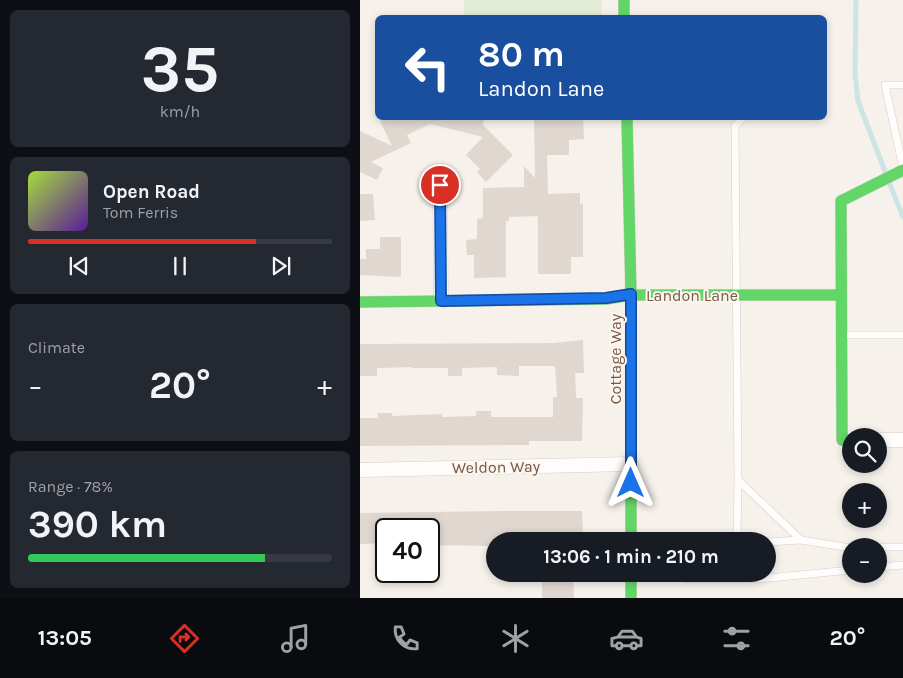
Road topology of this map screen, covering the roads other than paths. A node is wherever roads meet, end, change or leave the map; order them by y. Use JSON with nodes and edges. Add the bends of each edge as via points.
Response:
{"nodes":[{"id":1,"x":624,"y":0,"type":"edge"},
{"id":2,"x":624,"y":15,"type":"edge"},
{"id":3,"x":903,"y":85,"type":"edge"},
{"id":4,"x":626,"y":120,"type":"edge"},
{"id":5,"x":741,"y":120,"type":"edge"},
{"id":6,"x":901,"y":170,"type":"edge"},
{"id":7,"x":440,"y":185,"type":"dead end"},
{"id":8,"x":631,"y":294,"type":"junction"},
{"id":9,"x":736,"y":295,"type":"junction"},
{"id":10,"x":841,"y":295,"type":"junction"},
{"id":11,"x":441,"y":301,"type":"junction"},
{"id":12,"x":360,"y":302,"type":"edge"},
{"id":13,"x":841,"y":335,"type":"junction"},
{"id":14,"x":903,"y":335,"type":"edge"},
{"id":15,"x":842,"y":440,"type":"edge"},
{"id":16,"x":887,"y":440,"type":"edge"},
{"id":17,"x":903,"y":440,"type":"edge"},
{"id":18,"x":631,"y":464,"type":"junction"},
{"id":19,"x":360,"y":470,"type":"edge"},
{"id":20,"x":738,"y":480,"type":"junction"},
{"id":21,"x":631,"y":532,"type":"edge"},
{"id":22,"x":737,"y":532,"type":"edge"},
{"id":23,"x":801,"y":540,"type":"junction"},
{"id":24,"x":776,"y":542,"type":"edge"},
{"id":25,"x":842,"y":547,"type":"edge"},
{"id":26,"x":887,"y":547,"type":"edge"},
{"id":27,"x":903,"y":547,"type":"edge"},
{"id":28,"x":903,"y":565,"type":"edge"},
{"id":29,"x":887,"y":566,"type":"edge"},
{"id":30,"x":842,"y":571,"type":"edge"},
{"id":31,"x":776,"y":577,"type":"edge"},
{"id":32,"x":631,"y":582,"type":"edge"},
{"id":33,"x":631,"y":598,"type":"edge"}],
"edges":[{"from":1,"to":2,"type":"street"},
{"from":3,"to":6,"type":"lane","via":[[885,85]]},
{"from":4,"to":8,"type":"street","name":"Cottage Way"},
{"from":5,"to":9,"type":"lane","via":[[735,126]]},
{"from":6,"to":10,"type":"street","via":[[841,201]]},
{"from":7,"to":11,"type":"street"},
{"from":8,"to":9,"type":"street","name":"Landon Lane"},
{"from":8,"to":11,"type":"street","name":"Landon Lane","via":[[606,298]]},
{"from":8,"to":18,"type":"street","name":"Cottage Way"},
{"from":9,"to":10,"type":"street","name":"Landon Lane"},
{"from":9,"to":20,"type":"lane"},
{"from":10,"to":13,"type":"street"},
{"from":11,"to":12,"type":"street","name":"Landon Lane"},
{"from":13,"to":14,"type":"lane"},
{"from":13,"to":15,"type":"street"},
{"from":16,"to":17,"type":"street"},
{"from":18,"to":19,"type":"street","name":"Weldon Way"},
{"from":18,"to":21,"type":"street","name":"Cottage Way"},
{"from":20,"to":22,"type":"lane"},
{"from":20,"to":23,"type":"lane"},
{"from":23,"to":24,"type":"lane"},
{"from":23,"to":25,"type":"lane"},
{"from":26,"to":27,"type":"lane"},
{"from":28,"to":29,"type":"lane"},
{"from":30,"to":31,"type":"lane"},
{"from":32,"to":33,"type":"street"}]}
